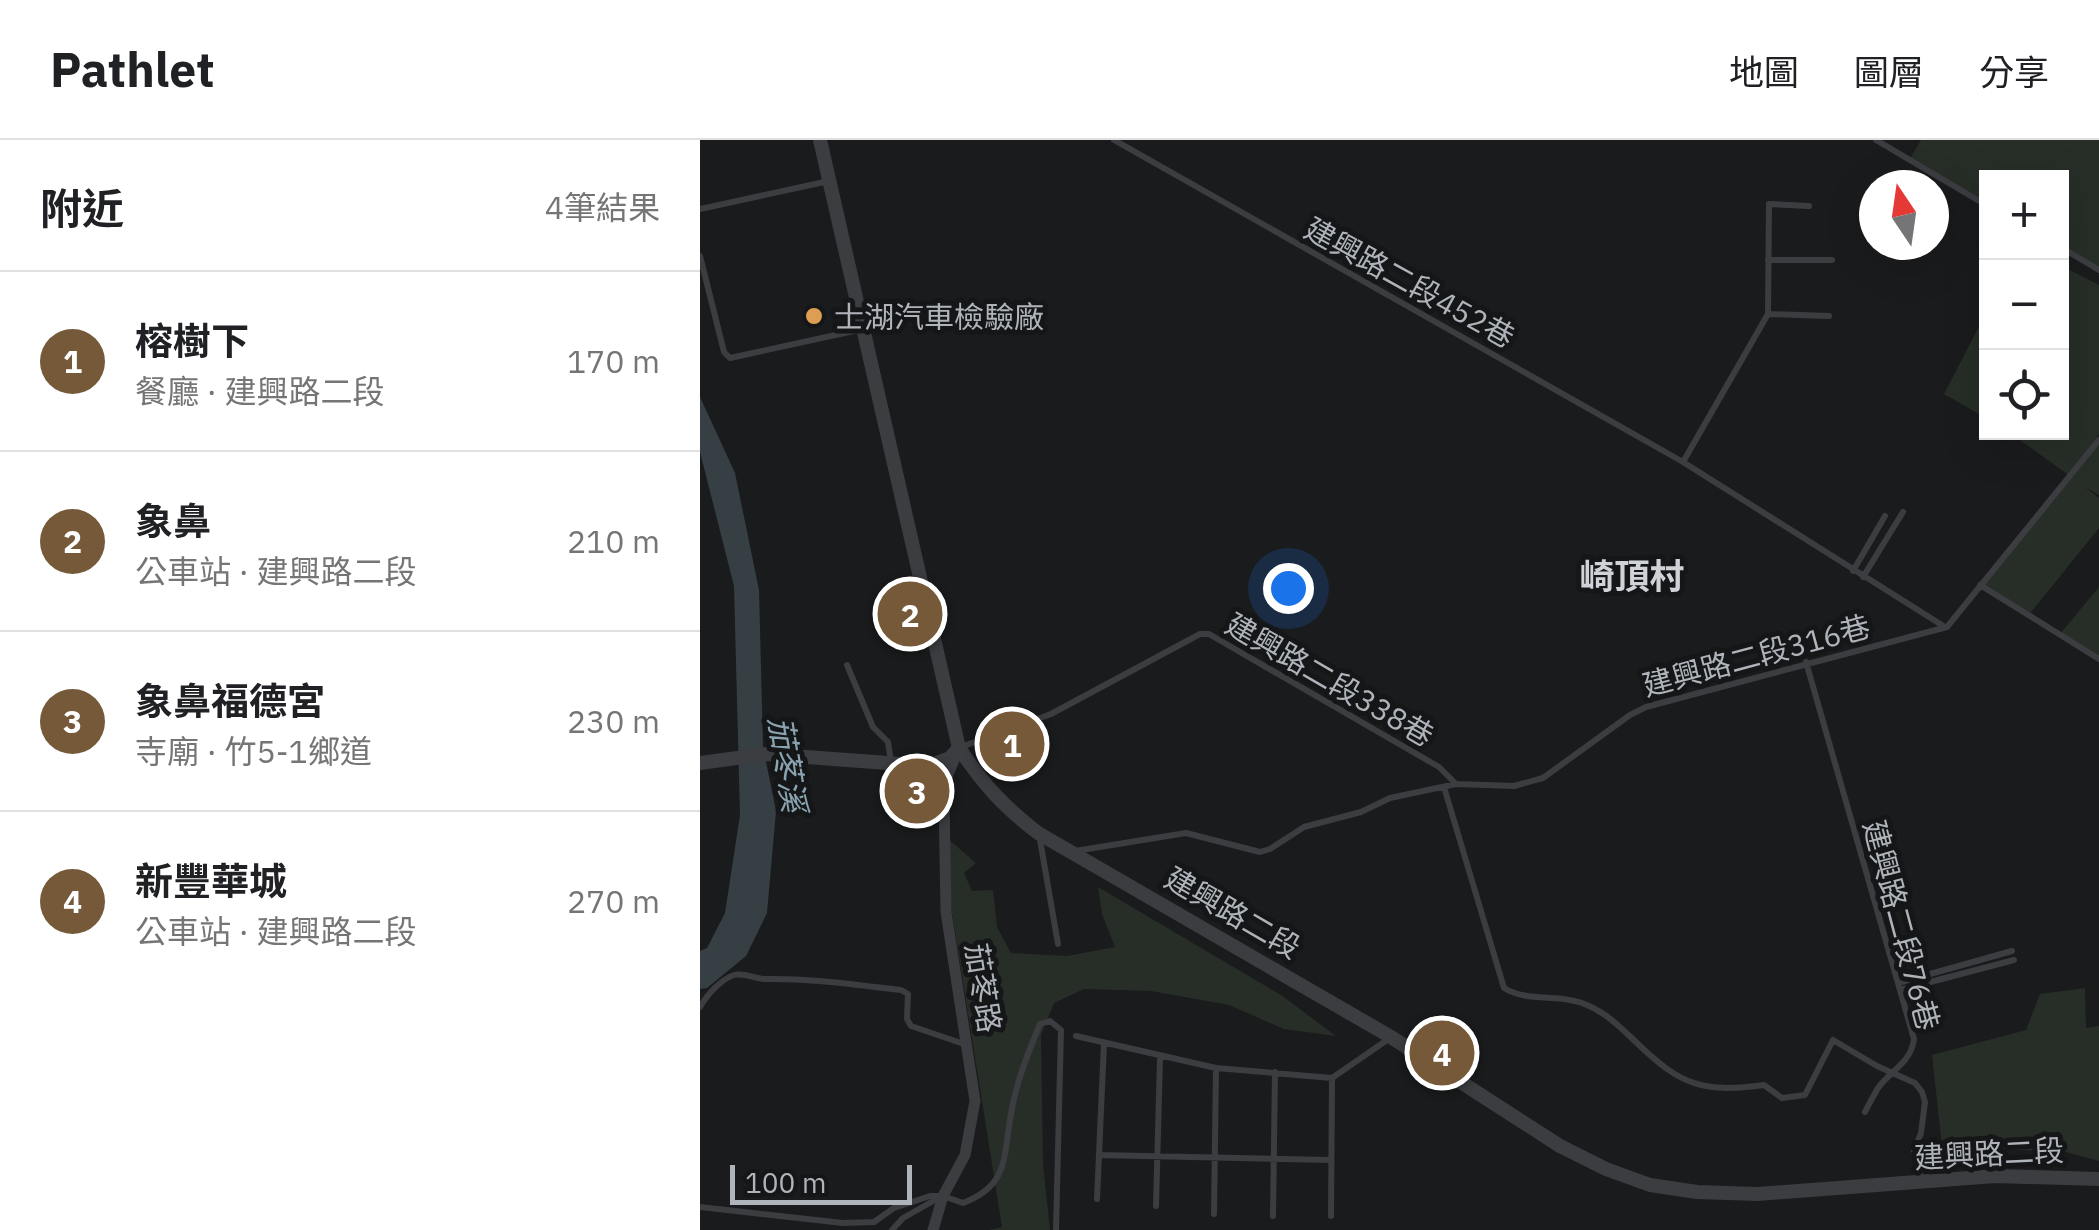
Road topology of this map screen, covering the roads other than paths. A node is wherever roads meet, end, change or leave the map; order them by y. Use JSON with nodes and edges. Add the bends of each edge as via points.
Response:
{"nodes":[{"id":1,"x":820,"y":140,"type":"edge"},
{"id":2,"x":1114,"y":140,"type":"edge"},
{"id":3,"x":1876,"y":140,"type":"edge"},
{"id":4,"x":829,"y":181,"type":"junction"},
{"id":5,"x":1979,"y":200,"type":"edge"},
{"id":6,"x":1809,"y":206,"type":"dead end"},
{"id":7,"x":703,"y":208,"type":"edge"},
{"id":8,"x":2069,"y":252,"type":"edge"},
{"id":9,"x":700,"y":256,"type":"edge"},
{"id":10,"x":1768,"y":260,"type":"junction"},
{"id":11,"x":1832,"y":260,"type":"dead end"},
{"id":12,"x":2099,"y":270,"type":"edge"},
{"id":13,"x":1768,"y":314,"type":"junction"},
{"id":14,"x":1829,"y":316,"type":"dead end"},
{"id":15,"x":863,"y":328,"type":"junction"},
{"id":16,"x":2099,"y":440,"type":"edge"},
{"id":17,"x":1683,"y":462,"type":"junction"},
{"id":18,"x":1903,"y":512,"type":"dead end"},
{"id":19,"x":1885,"y":516,"type":"dead end"},
{"id":20,"x":1853,"y":571,"type":"junction"},
{"id":21,"x":1863,"y":577,"type":"junction"},
{"id":22,"x":1980,"y":585,"type":"junction"},
{"id":23,"x":1947,"y":628,"type":"junction"},
{"id":24,"x":2099,"y":658,"type":"edge"},
{"id":25,"x":1806,"y":662,"type":"junction"},
{"id":26,"x":847,"y":665,"type":"dead end"},
{"id":27,"x":960,"y":748,"type":"junction"},
{"id":28,"x":700,"y":764,"type":"edge"},
{"id":29,"x":892,"y":764,"type":"junction"},
{"id":30,"x":1456,"y":784,"type":"junction"},
{"id":31,"x":1444,"y":787,"type":"junction"},
{"id":32,"x":1038,"y":833,"type":"junction"},
{"id":33,"x":1074,"y":851,"type":"junction"},
{"id":34,"x":1058,"y":944,"type":"dead end"},
{"id":35,"x":2013,"y":956,"type":"dead end"},
{"id":36,"x":1899,"y":987,"type":"junction"},
{"id":37,"x":700,"y":1007,"type":"edge"},
{"id":38,"x":1076,"y":1036,"type":"dead end"},
{"id":39,"x":1392,"y":1037,"type":"junction"},
{"id":40,"x":1104,"y":1043,"type":"junction"},
{"id":41,"x":968,"y":1045,"type":"junction"},
{"id":42,"x":1160,"y":1058,"type":"junction"},
{"id":43,"x":1216,"y":1068,"type":"junction"},
{"id":44,"x":1275,"y":1072,"type":"junction"},
{"id":45,"x":1896,"y":1072,"type":"junction"},
{"id":46,"x":1332,"y":1078,"type":"junction"},
{"id":47,"x":1866,"y":1112,"type":"dead end"},
{"id":48,"x":1099,"y":1155,"type":"junction"},
{"id":49,"x":1157,"y":1156,"type":"junction"},
{"id":50,"x":1217,"y":1158,"type":"junction"},
{"id":51,"x":1275,"y":1159,"type":"junction"},
{"id":52,"x":1330,"y":1160,"type":"junction"},
{"id":53,"x":2099,"y":1179,"type":"edge"},
{"id":54,"x":1922,"y":1183,"type":"junction"},
{"id":55,"x":943,"y":1196,"type":"junction"},
{"id":56,"x":1097,"y":1199,"type":"dead end"},
{"id":57,"x":1156,"y":1206,"type":"dead end"},
{"id":58,"x":700,"y":1208,"type":"edge"},
{"id":59,"x":1214,"y":1214,"type":"dead end"},
{"id":60,"x":1273,"y":1216,"type":"dead end"},
{"id":61,"x":1331,"y":1216,"type":"dead end"},
{"id":62,"x":892,"y":1230,"type":"edge"},
{"id":63,"x":933,"y":1230,"type":"edge"},
{"id":64,"x":1056,"y":1230,"type":"edge"}],
"edges":[{"from":1,"to":4,"type":"street","name":"建興路二段"},
{"from":2,"to":17,"type":"lane","name":"建興路二段452巷"},
{"from":3,"to":5,"type":"lane"},
{"from":4,"to":7,"type":"lane"},
{"from":4,"to":15,"type":"street","name":"建興路二段"},
{"from":6,"to":10,"type":"lane","via":[[1770,204]]},
{"from":8,"to":12,"type":"lane"},
{"from":9,"to":15,"type":"lane","via":[[730,358]]},
{"from":10,"to":11,"type":"lane"},
{"from":10,"to":13,"type":"lane"},
{"from":13,"to":14,"type":"lane"},
{"from":13,"to":17,"type":"lane"},
{"from":15,"to":27,"type":"street","name":"建興路二段"},
{"from":16,"to":22,"type":"lane"},
{"from":17,"to":20,"type":"lane","name":"建興路二段452巷"},
{"from":18,"to":21,"type":"lane"},
{"from":19,"to":20,"type":"lane"},
{"from":20,"to":21,"type":"lane","name":"建興路二段452巷"},
{"from":21,"to":23,"type":"lane","name":"建興路二段452巷"},
{"from":22,"to":23,"type":"lane"},
{"from":22,"to":24,"type":"lane"},
{"from":23,"to":25,"type":"lane","name":"建興路二段316巷"},
{"from":25,"to":30,"type":"lane","name":"建興路二段316巷","via":[[1630,714],[1543,778],[1514,786]]},
{"from":25,"to":36,"type":"lane","name":"建興路二段76巷"},
{"from":26,"to":29,"type":"lane","via":[[873,727],[888,742]]},
{"from":27,"to":29,"type":"street","via":[[928,766]]},
{"from":27,"to":30,"type":"lane","name":"建興路二段338巷","via":[[1051,714],[1210,634],[1438,767]]},
{"from":27,"to":32,"type":"street","name":"建興路二段","via":[[982,783]]},
{"from":27,"to":41,"type":"street","name":"茄苳路","via":[[944,799],[946,912]]},
{"from":28,"to":29,"type":"street","via":[[766,754]]},
{"from":30,"to":31,"type":"lane","name":"建興路二段316巷"},
{"from":31,"to":33,"type":"lane","name":"建興路二段316巷","via":[[1316,823],[1260,852],[1186,832]]},
{"from":31,"to":45,"type":"lane","via":[[1504,988],[1517,996],[1582,1002],[1687,1082],[1716,1090],[1764,1085],[1782,1098],[1805,1095],[1832,1040]]},
{"from":32,"to":33,"type":"street","name":"建興路二段"},
{"from":32,"to":34,"type":"lane"},
{"from":33,"to":39,"type":"street","name":"建興路二段"},
{"from":35,"to":36,"type":"lane"},
{"from":36,"to":45,"type":"lane","name":"建興路二段76巷","via":[[1914,1039]]},
{"from":37,"to":41,"type":"lane","via":[[739,974],[900,990],[908,994],[911,1026]]},
{"from":38,"to":40,"type":"lane"},
{"from":39,"to":46,"type":"lane"},
{"from":39,"to":54,"type":"street","name":"建興路二段","via":[[1560,1146],[1650,1185],[1756,1194]]},
{"from":40,"to":42,"type":"lane"},
{"from":40,"to":48,"type":"lane"},
{"from":41,"to":55,"type":"street","name":"茄苳路","via":[[971,1126],[966,1155]]},
{"from":42,"to":43,"type":"lane"},
{"from":42,"to":49,"type":"lane"},
{"from":43,"to":44,"type":"lane"},
{"from":43,"to":50,"type":"lane"},
{"from":44,"to":46,"type":"lane"},
{"from":44,"to":51,"type":"lane"},
{"from":45,"to":47,"type":"lane","via":[[1879,1086]]},
{"from":45,"to":54,"type":"lane","name":"建興路二段76巷","via":[[1915,1083],[1925,1102],[1914,1151]]},
{"from":46,"to":52,"type":"lane"},
{"from":48,"to":49,"type":"lane"},
{"from":48,"to":56,"type":"lane"},
{"from":49,"to":50,"type":"lane"},
{"from":49,"to":57,"type":"lane"},
{"from":50,"to":51,"type":"lane"},
{"from":50,"to":59,"type":"lane"},
{"from":51,"to":52,"type":"lane"},
{"from":51,"to":60,"type":"lane"},
{"from":52,"to":61,"type":"lane"},
{"from":53,"to":54,"type":"street","name":"建興路二段","via":[[1994,1176]]},
{"from":55,"to":58,"type":"lane","via":[[912,1200],[874,1222]]},
{"from":55,"to":62,"type":"lane"},
{"from":55,"to":63,"type":"street","name":"茄苳路"},
{"from":55,"to":64,"type":"lane","via":[[963,1203],[993,1186],[1008,1149],[1025,1062],[1040,1024],[1050,1021],[1061,1030]]}]}
